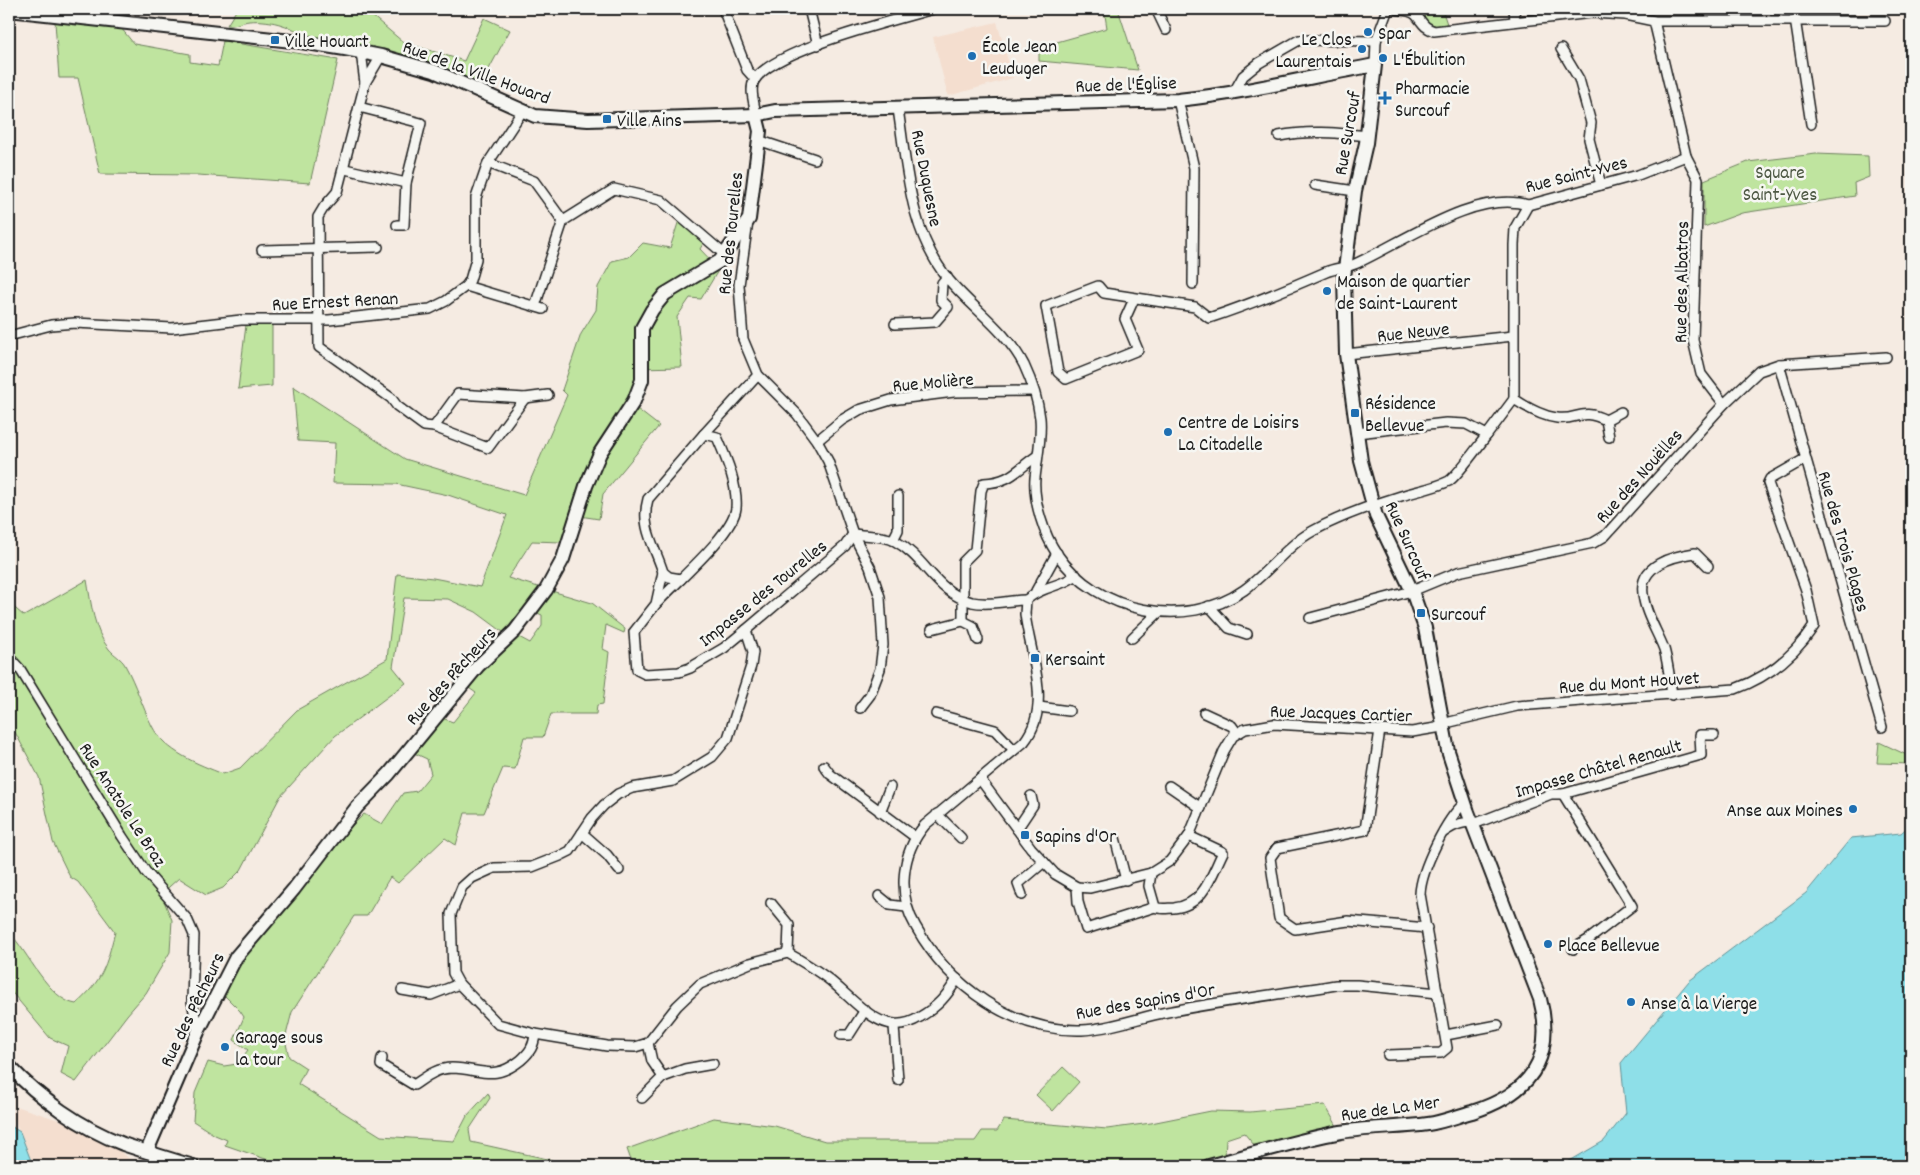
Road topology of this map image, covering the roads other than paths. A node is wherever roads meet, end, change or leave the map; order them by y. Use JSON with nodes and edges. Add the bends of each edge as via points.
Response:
{"nodes":[{"id":1,"x":723,"y":9,"type":"edge"},
{"id":2,"x":809,"y":9,"type":"edge"},
{"id":3,"x":933,"y":9,"type":"edge"},
{"id":4,"x":1156,"y":9,"type":"edge"},
{"id":5,"x":1388,"y":9,"type":"edge"},
{"id":6,"x":1396,"y":9,"type":"edge"},
{"id":7,"x":1514,"y":9,"type":"edge"},
{"id":8,"x":9,"y":10,"type":"edge"},
{"id":9,"x":1515,"y":20,"type":"junction"},
{"id":10,"x":1654,"y":20,"type":"junction"},
{"id":11,"x":1794,"y":20,"type":"junction"},
{"id":12,"x":1885,"y":21,"type":"dead end"},
{"id":13,"x":1166,"y":30,"type":"dead end"},
{"id":14,"x":1376,"y":41,"type":"junction"},
{"id":15,"x":818,"y":45,"type":"junction"},
{"id":16,"x":1561,"y":49,"type":"dead end"},
{"id":17,"x":361,"y":52,"type":"junction"},
{"id":18,"x":380,"y":56,"type":"junction"},
{"id":19,"x":1375,"y":65,"type":"junction"},
{"id":20,"x":755,"y":79,"type":"junction"},
{"id":21,"x":365,"y":84,"type":"junction"},
{"id":22,"x":1233,"y":94,"type":"junction"},
{"id":23,"x":1178,"y":100,"type":"junction"},
{"id":24,"x":359,"y":107,"type":"junction"},
{"id":25,"x":898,"y":108,"type":"junction"},
{"id":26,"x":523,"y":110,"type":"junction"},
{"id":27,"x":756,"y":115,"type":"junction"},
{"id":28,"x":1811,"y":124,"type":"dead end"},
{"id":29,"x":1279,"y":136,"type":"dead end"},
{"id":30,"x":1367,"y":136,"type":"junction"},
{"id":31,"x":758,"y":140,"type":"junction"},
{"id":32,"x":1686,"y":156,"type":"junction"},
{"id":33,"x":815,"y":159,"type":"dead end"},
{"id":34,"x":488,"y":163,"type":"junction"},
{"id":35,"x":345,"y":169,"type":"junction"},
{"id":36,"x":406,"y":183,"type":"junction"},
{"id":37,"x":1601,"y":185,"type":"junction"},
{"id":38,"x":1316,"y":186,"type":"dead end"},
{"id":39,"x":1355,"y":191,"type":"junction"},
{"id":40,"x":1528,"y":205,"type":"junction"},
{"id":41,"x":749,"y":219,"type":"junction"},
{"id":42,"x":562,"y":221,"type":"junction"},
{"id":43,"x":397,"y":224,"type":"dead end"},
{"id":44,"x":378,"y":247,"type":"dead end"},
{"id":45,"x":319,"y":249,"type":"junction"},
{"id":46,"x":262,"y":250,"type":"dead end"},
{"id":47,"x":724,"y":254,"type":"junction"},
{"id":48,"x":1345,"y":267,"type":"junction"},
{"id":49,"x":947,"y":277,"type":"junction"},
{"id":50,"x":1193,"y":284,"type":"dead end"},
{"id":51,"x":466,"y":286,"type":"junction"},
{"id":52,"x":1134,"y":299,"type":"junction"},
{"id":53,"x":320,"y":318,"type":"junction"},
{"id":54,"x":894,"y":324,"type":"dead end"},
{"id":55,"x":9,"y":336,"type":"edge"},
{"id":56,"x":1513,"y":336,"type":"junction"},
{"id":57,"x":1346,"y":354,"type":"junction"},
{"id":58,"x":1886,"y":357,"type":"dead end"},
{"id":59,"x":1779,"y":364,"type":"junction"},
{"id":60,"x":758,"y":375,"type":"junction"},
{"id":61,"x":1033,"y":391,"type":"junction"},
{"id":62,"x":548,"y":395,"type":"dead end"},
{"id":63,"x":525,"y":398,"type":"junction"},
{"id":64,"x":1514,"y":399,"type":"junction"},
{"id":65,"x":1724,"y":404,"type":"junction"},
{"id":66,"x":724,"y":412,"type":"junction"},
{"id":67,"x":1621,"y":412,"type":"dead end"},
{"id":68,"x":1606,"y":420,"type":"junction"},
{"id":69,"x":434,"y":427,"type":"junction"},
{"id":70,"x":1357,"y":433,"type":"junction"},
{"id":71,"x":704,"y":434,"type":"junction"},
{"id":72,"x":1487,"y":435,"type":"junction"},
{"id":73,"x":717,"y":437,"type":"junction"},
{"id":74,"x":1609,"y":437,"type":"dead end"},
{"id":75,"x":817,"y":441,"type":"junction"},
{"id":76,"x":1038,"y":456,"type":"junction"},
{"id":77,"x":1805,"y":459,"type":"junction"},
{"id":78,"x":898,"y":496,"type":"dead end"},
{"id":79,"x":1372,"y":506,"type":"junction"},
{"id":80,"x":853,"y":534,"type":"junction"},
{"id":81,"x":893,"y":540,"type":"junction"},
{"id":82,"x":1057,"y":554,"type":"junction"},
{"id":83,"x":1708,"y":566,"type":"dead end"},
{"id":84,"x":663,"y":572,"type":"junction"},
{"id":85,"x":1076,"y":575,"type":"junction"},
{"id":86,"x":681,"y":579,"type":"junction"},
{"id":87,"x":1036,"y":591,"type":"junction"},
{"id":88,"x":1412,"y":591,"type":"junction"},
{"id":89,"x":962,"y":598,"type":"junction"},
{"id":90,"x":1026,"y":600,"type":"junction"},
{"id":91,"x":656,"y":604,"type":"junction"},
{"id":92,"x":1209,"y":606,"type":"junction"},
{"id":93,"x":1159,"y":612,"type":"junction"},
{"id":94,"x":1310,"y":618,"type":"dead end"},
{"id":95,"x":963,"y":621,"type":"junction"},
{"id":96,"x":932,"y":629,"type":"dead end"},
{"id":97,"x":746,"y":630,"type":"junction"},
{"id":98,"x":1247,"y":634,"type":"dead end"},
{"id":99,"x":1132,"y":638,"type":"dead end"},
{"id":100,"x":978,"y":640,"type":"dead end"},
{"id":101,"x":9,"y":656,"type":"edge"},
{"id":102,"x":1672,"y":695,"type":"junction"},
{"id":103,"x":1039,"y":707,"type":"junction"},
{"id":104,"x":860,"y":708,"type":"dead end"},
{"id":105,"x":1069,"y":711,"type":"dead end"},
{"id":106,"x":1204,"y":713,"type":"dead end"},
{"id":107,"x":936,"y":714,"type":"dead end"},
{"id":108,"x":1444,"y":724,"type":"junction"},
{"id":109,"x":1882,"y":727,"type":"dead end"},
{"id":110,"x":1380,"y":730,"type":"junction"},
{"id":111,"x":1238,"y":733,"type":"junction"},
{"id":112,"x":1714,"y":734,"type":"dead end"},
{"id":113,"x":1014,"y":750,"type":"junction"},
{"id":114,"x":824,"y":766,"type":"dead end"},
{"id":115,"x":980,"y":779,"type":"junction"},
{"id":116,"x":1169,"y":786,"type":"dead end"},
{"id":117,"x":890,"y":787,"type":"dead end"},
{"id":118,"x":1563,"y":794,"type":"junction"},
{"id":119,"x":1031,"y":796,"type":"dead end"},
{"id":120,"x":1465,"y":803,"type":"junction"},
{"id":121,"x":1201,"y":808,"type":"junction"},
{"id":122,"x":880,"y":812,"type":"junction"},
{"id":123,"x":937,"y":814,"type":"junction"},
{"id":124,"x":1472,"y":822,"type":"junction"},
{"id":125,"x":1017,"y":829,"type":"junction"},
{"id":126,"x":1444,"y":832,"type":"junction"},
{"id":127,"x":582,"y":833,"type":"junction"},
{"id":128,"x":1189,"y":836,"type":"junction"},
{"id":129,"x":915,"y":837,"type":"junction"},
{"id":130,"x":961,"y":838,"type":"dead end"},
{"id":131,"x":1115,"y":838,"type":"dead end"},
{"id":132,"x":1044,"y":862,"type":"junction"},
{"id":133,"x":619,"y":870,"type":"dead end"},
{"id":134,"x":1151,"y":874,"type":"junction"},
{"id":135,"x":1126,"y":880,"type":"junction"},
{"id":136,"x":1077,"y":887,"type":"junction"},
{"id":137,"x":1022,"y":895,"type":"dead end"},
{"id":138,"x":879,"y":896,"type":"dead end"},
{"id":139,"x":771,"y":903,"type":"dead end"},
{"id":140,"x":906,"y":907,"type":"junction"},
{"id":141,"x":1155,"y":907,"type":"junction"},
{"id":142,"x":1427,"y":928,"type":"junction"},
{"id":143,"x":1573,"y":949,"type":"dead end"},
{"id":144,"x":788,"y":953,"type":"junction"},
{"id":145,"x":957,"y":979,"type":"junction"},
{"id":146,"x":459,"y":984,"type":"junction"},
{"id":147,"x":402,"y":990,"type":"dead end"},
{"id":148,"x":1438,"y":993,"type":"junction"},
{"id":149,"x":864,"y":1010,"type":"junction"},
{"id":150,"x":1544,"y":1013,"type":"joint"},
{"id":151,"x":1498,"y":1025,"type":"dead end"},
{"id":152,"x":894,"y":1026,"type":"junction"},
{"id":153,"x":198,"y":1032,"type":"junction"},
{"id":154,"x":534,"y":1034,"type":"junction"},
{"id":155,"x":841,"y":1035,"type":"dead end"},
{"id":156,"x":1446,"y":1035,"type":"junction"},
{"id":157,"x":648,"y":1043,"type":"junction"},
{"id":158,"x":1388,"y":1055,"type":"dead end"},
{"id":159,"x":382,"y":1058,"type":"dead end"},
{"id":160,"x":713,"y":1064,"type":"dead end"},
{"id":161,"x":9,"y":1066,"type":"edge"},
{"id":162,"x":663,"y":1077,"type":"junction"},
{"id":163,"x":898,"y":1080,"type":"dead end"},
{"id":164,"x":642,"y":1098,"type":"dead end"},
{"id":165,"x":147,"y":1151,"type":"junction"},
{"id":166,"x":193,"y":1166,"type":"edge"},
{"id":167,"x":1209,"y":1166,"type":"edge"}],
"edges":[{"from":1,"to":20,"type":"street","via":[[747,70]]},
{"from":2,"to":15,"type":"street"},
{"from":3,"to":15,"type":"street"},
{"from":4,"to":13,"type":"street"},
{"from":5,"to":14,"type":"street"},
{"from":6,"to":9,"type":"street","via":[[1416,15],[1424,28],[1434,32]]},
{"from":7,"to":9,"type":"street"},
{"from":8,"to":17,"type":"street","name":"Rue de la Ville Houard","via":[[301,42]]},
{"from":9,"to":10,"type":"street","via":[[1592,13]]},
{"from":10,"to":11,"type":"street"},
{"from":10,"to":32,"type":"street"},
{"from":11,"to":12,"type":"street"},
{"from":11,"to":28,"type":"street"},
{"from":14,"to":19,"type":"street"},
{"from":14,"to":22,"type":"street","via":[[1299,40],[1243,76]]},
{"from":15,"to":20,"type":"street","via":[[788,56]]},
{"from":16,"to":37,"type":"street","via":[[1579,79],[1591,123],[1589,139]]},
{"from":17,"to":18,"type":"street","name":"Rue de la Ville Houard"},
{"from":17,"to":21,"type":"street"},
{"from":18,"to":21,"type":"street"},
{"from":18,"to":26,"type":"street","name":"Rue de la Ville Houard","via":[[434,71]]},
{"from":19,"to":22,"type":"street","name":"Rue de l'Église"},
{"from":19,"to":30,"type":"street","name":"Rue Surcouf"},
{"from":20,"to":27,"type":"street","via":[[751,87]]},
{"from":21,"to":24,"type":"street"},
{"from":22,"to":23,"type":"street","name":"Rue de l'Église"},
{"from":23,"to":25,"type":"street","name":"Rue de l'Église"},
{"from":23,"to":50,"type":"street","via":[[1194,168]]},
{"from":24,"to":35,"type":"street"},
{"from":24,"to":36,"type":"street","via":[[421,123]]},
{"from":25,"to":27,"type":"street","name":"Rue de l'Église","via":[[775,111]]},
{"from":25,"to":49,"type":"street","name":"Rue Duquesne","via":[[922,235]]},
{"from":26,"to":27,"type":"street","name":"Rue de la Ville Houard","via":[[535,116],[588,120]]},
{"from":26,"to":34,"type":"street"},
{"from":27,"to":31,"type":"street","name":"Rue des Tourelles","via":[[760,131]]},
{"from":29,"to":30,"type":"street","via":[[1326,131]]},
{"from":30,"to":39,"type":"street","name":"Rue Surcouf"},
{"from":31,"to":33,"type":"street"},
{"from":31,"to":41,"type":"street","name":"Rue des Tourelles"},
{"from":32,"to":37,"type":"street","name":"Rue Saint-Yves"},
{"from":32,"to":65,"type":"street","name":"Rue des Albatros","via":[[1698,179],[1693,340],[1701,374]]},
{"from":34,"to":42,"type":"street","via":[[534,181]]},
{"from":34,"to":51,"type":"street","via":[[476,198],[476,259]]},
{"from":35,"to":36,"type":"street"},
{"from":35,"to":45,"type":"street","via":[[338,192],[318,217]]},
{"from":36,"to":43,"type":"street","via":[[404,224]]},
{"from":37,"to":40,"type":"street","name":"Rue Saint-Yves"},
{"from":38,"to":39,"type":"street"},
{"from":39,"to":48,"type":"street","name":"Rue Surcouf"},
{"from":40,"to":48,"type":"street","name":"Rue Saint-Yves","via":[[1514,201],[1475,207],[1443,219]]},
{"from":40,"to":56,"type":"street","via":[[1515,228]]},
{"from":41,"to":47,"type":"street","name":"Rue des Pêcheurs"},
{"from":41,"to":60,"type":"street","name":"Rue des Tourelles","via":[[740,295],[743,339]]},
{"from":42,"to":47,"type":"street","via":[[614,188],[661,200]]},
{"from":42,"to":51,"type":"street","via":[[539,308]]},
{"from":44,"to":45,"type":"street"},
{"from":45,"to":46,"type":"street"},
{"from":45,"to":53,"type":"street"},
{"from":47,"to":153,"type":"street","name":"Rue des Pêcheurs","via":[[720,261],[666,294],[642,328],[642,380],[634,402],[600,453],[563,559],[546,590],[515,631],[478,666],[390,774],[357,807],[244,948],[220,986]]},
{"from":48,"to":52,"type":"street","name":"Rue Saint-Yves","via":[[1209,318],[1195,307]]},
{"from":48,"to":57,"type":"street","name":"Rue Surcouf"},
{"from":49,"to":54,"type":"street","via":[[942,283],[941,300],[948,308],[935,322]]},
{"from":49,"to":61,"type":"street","name":"Rue Duquesne","via":[[1008,340],[1026,368]]},
{"from":51,"to":53,"type":"street","name":"Rue Ernest Renan","via":[[446,301],[421,311],[329,320]]},
{"from":52,"to":52,"type":"street","via":[[1104,293],[1098,286],[1046,306],[1058,372],[1066,379],[1138,350],[1125,319]]},
{"from":53,"to":55,"type":"street","name":"Rue Ernest Renan","via":[[251,320],[172,328],[75,323],[51,325]]},
{"from":53,"to":69,"type":"street","via":[[319,347],[391,398],[424,426]]},
{"from":56,"to":57,"type":"street","name":"Rue Neuve"},
{"from":56,"to":64,"type":"street"},
{"from":57,"to":70,"type":"street","name":"Rue Surcouf"},
{"from":58,"to":59,"type":"street","name":"Rue des Nouëlles"},
{"from":59,"to":65,"type":"street","name":"Rue des Nouëlles","via":[[1749,378]]},
{"from":59,"to":77,"type":"street","name":"Rue des Trois Plages"},
{"from":60,"to":66,"type":"street"},
{"from":60,"to":75,"type":"street","name":"Rue des Tourelles","via":[[798,414]]},
{"from":61,"to":75,"type":"street","name":"Rue Molière","via":[[954,392],[891,400],[859,410]]},
{"from":61,"to":76,"type":"street","name":"Rue Duquesne","via":[[1040,418]]},
{"from":62,"to":63,"type":"street"},
{"from":63,"to":69,"type":"street","via":[[458,394]]},
{"from":63,"to":69,"type":"street","via":[[488,448]]},
{"from":64,"to":68,"type":"street","via":[[1528,408],[1557,418],[1591,413]]},
{"from":64,"to":72,"type":"street","name":"Rue Duquesne"},
{"from":65,"to":88,"type":"street","name":"Rue des Nouëlles","via":[[1605,536],[1593,543],[1458,572]]},
{"from":66,"to":71,"type":"street"},
{"from":66,"to":73,"type":"street"},
{"from":67,"to":68,"type":"street"},
{"from":68,"to":74,"type":"street"},
{"from":70,"to":72,"type":"street","via":[[1446,423],[1466,424]]},
{"from":70,"to":79,"type":"street","name":"Rue Surcouf"},
{"from":71,"to":73,"type":"street"},
{"from":71,"to":84,"type":"street","via":[[648,499],[644,512],[644,522]]},
{"from":72,"to":79,"type":"street","name":"Rue Duquesne","via":[[1450,480]]},
{"from":73,"to":86,"type":"street","via":[[732,478],[736,508],[729,525]]},
{"from":75,"to":80,"type":"street","name":"Rue des Tourelles","via":[[828,461]]},
{"from":76,"to":82,"type":"street","name":"Rue Duquesne","via":[[1035,481],[1038,503]]},
{"from":76,"to":89,"type":"street","via":[[1009,478],[982,487],[975,550],[963,562]]},
{"from":77,"to":102,"type":"street","name":"Rue du Mont Houvet","via":[[1770,479],[1768,484],[1812,610],[1814,626],[1804,641],[1752,683],[1735,689]]},
{"from":77,"to":109,"type":"street","name":"Rue des Trois Plages"},
{"from":78,"to":81,"type":"street","via":[[898,530]]},
{"from":79,"to":88,"type":"street","name":"Rue Surcouf"},
{"from":79,"to":92,"type":"street","name":"Rue Duquesne","via":[[1313,531],[1244,590]]},
{"from":80,"to":81,"type":"street"},
{"from":80,"to":97,"type":"street","name":"Impasse des Tourelles","via":[[845,546]]},
{"from":80,"to":104,"type":"street","name":"Rue des Tourelles","via":[[870,567],[880,597],[883,646],[880,668],[870,695]]},
{"from":81,"to":89,"type":"street","via":[[905,548],[940,585]]},
{"from":82,"to":85,"type":"street","name":"Rue Duquesne"},
{"from":82,"to":87,"type":"street"},
{"from":83,"to":102,"type":"street","via":[[1695,553],[1673,556],[1661,562],[1644,582],[1644,599],[1664,651]]},
{"from":84,"to":86,"type":"street"},
{"from":84,"to":91,"type":"street"},
{"from":85,"to":87,"type":"street"},
{"from":85,"to":93,"type":"street","name":"Rue Duquesne","via":[[1115,601]]},
{"from":86,"to":91,"type":"street"},
{"from":87,"to":90,"type":"street"},
{"from":88,"to":94,"type":"street","name":"Rue des Nouëlles"},
{"from":88,"to":108,"type":"street","name":"Rue Surcouf","via":[[1425,628]]},
{"from":89,"to":90,"type":"street","via":[[989,603]]},
{"from":89,"to":95,"type":"street"},
{"from":90,"to":103,"type":"street","name":"Rue des Sapins d'Or","via":[[1024,614]]},
{"from":91,"to":97,"type":"street","name":"Impasse des Tourelles","via":[[634,632],[637,670],[645,674],[679,672],[690,668],[724,648]]},
{"from":92,"to":93,"type":"street","name":"Rue Duquesne","via":[[1190,611]]},
{"from":92,"to":98,"type":"street","via":[[1229,628]]},
{"from":93,"to":99,"type":"street"},
{"from":95,"to":96,"type":"street"},
{"from":95,"to":100,"type":"street","via":[[973,626]]},
{"from":97,"to":127,"type":"street","via":[[752,652],[751,666],[728,738],[720,749],[673,781],[632,788],[618,794],[604,805]]},
{"from":101,"to":153,"type":"street","name":"Rue Anatole Le Braz","via":[[122,836],[146,872],[178,907],[194,935],[192,1001]]},
{"from":102,"to":108,"type":"street","name":"Rue du Mont Houvet","via":[[1517,706]]},
{"from":103,"to":105,"type":"street"},
{"from":103,"to":113,"type":"street","name":"Rue des Sapins d'Or","via":[[1032,732]]},
{"from":106,"to":111,"type":"street","via":[[1232,726]]},
{"from":107,"to":113,"type":"street","via":[[995,730]]},
{"from":108,"to":110,"type":"street","name":"Rue Jacques Cartier","via":[[1412,732]]},
{"from":108,"to":120,"type":"street","name":"Rue Surcouf","via":[[1448,751]]},
{"from":110,"to":111,"type":"street","name":"Rue Jacques Cartier","via":[[1274,724],[1254,726]]},
{"from":110,"to":142,"type":"street","via":[[1364,830],[1277,848],[1270,858],[1279,918],[1295,929],[1348,921]]},
{"from":111,"to":121,"type":"street","via":[[1224,751]]},
{"from":112,"to":118,"type":"street","name":"Impasse Châtel Renault","via":[[1700,736],[1701,754]]},
{"from":113,"to":115,"type":"street","name":"Rue des Sapins d'Or"},
{"from":114,"to":122,"type":"street"},
{"from":115,"to":123,"type":"street","name":"Rue des Sapins d'Or"},
{"from":115,"to":125,"type":"street"},
{"from":116,"to":121,"type":"street"},
{"from":117,"to":122,"type":"street"},
{"from":118,"to":124,"type":"street","name":"Impasse Châtel Renault","via":[[1551,794]]},
{"from":118,"to":143,"type":"street","via":[[1632,906]]},
{"from":119,"to":125,"type":"street","via":[[1033,805]]},
{"from":120,"to":124,"type":"street","name":"Rue Surcouf"},
{"from":120,"to":126,"type":"street","via":[[1454,811]]},
{"from":121,"to":128,"type":"street"},
{"from":122,"to":129,"type":"street"},
{"from":123,"to":129,"type":"street","name":"Rue des Sapins d'Or"},
{"from":123,"to":130,"type":"street"},
{"from":124,"to":126,"type":"street","name":"Impasse Châtel Renault","via":[[1454,825]]},
{"from":124,"to":150,"type":"street","name":"Rue Surcouf"},
{"from":125,"to":132,"type":"street"},
{"from":126,"to":142,"type":"street","via":[[1420,882]]},
{"from":127,"to":133,"type":"street"},
{"from":127,"to":146,"type":"street","via":[[570,851],[560,856],[532,867],[494,868],[472,878],[462,887],[451,914],[450,932],[453,973]]},
{"from":128,"to":134,"type":"street","via":[[1170,861]]},
{"from":128,"to":141,"type":"street","via":[[1223,852],[1201,897],[1182,907]]},
{"from":129,"to":140,"type":"street","name":"Rue des Sapins d'Or","via":[[908,852]]},
{"from":131,"to":135,"type":"street"},
{"from":132,"to":136,"type":"street","via":[[1055,874]]},
{"from":132,"to":137,"type":"street","via":[[1018,884]]},
{"from":134,"to":135,"type":"street"},
{"from":134,"to":141,"type":"street","via":[[1149,886]]},
{"from":135,"to":136,"type":"street","via":[[1090,888]]},
{"from":136,"to":141,"type":"street","via":[[1086,929]]},
{"from":138,"to":140,"type":"street","via":[[890,905]]},
{"from":139,"to":144,"type":"street","via":[[789,926]]},
{"from":140,"to":145,"type":"street","name":"Rue des Sapins d'Or","via":[[918,932]]},
{"from":142,"to":148,"type":"street"},
{"from":144,"to":149,"type":"street","via":[[827,978]]},
{"from":144,"to":157,"type":"street","via":[[750,963],[700,984],[677,1006]]},
{"from":145,"to":148,"type":"street","name":"Rue des Sapins d'Or","via":[[982,1000],[1020,1020],[1050,1028],[1083,1030],[1167,1012],[1336,985]]},
{"from":145,"to":152,"type":"street","via":[[946,998],[932,1010],[910,1024]]},
{"from":146,"to":147,"type":"street","via":[[431,995]]},
{"from":146,"to":154,"type":"street","via":[[498,1024]]},
{"from":148,"to":156,"type":"street"},
{"from":149,"to":152,"type":"street"},
{"from":149,"to":155,"type":"street","via":[[849,1035]]},
{"from":150,"to":167,"type":"street","name":"Rue de La Mer","via":[[1544,1040],[1540,1059],[1532,1074],[1519,1090],[1490,1107],[1429,1124],[1339,1132]]},
{"from":151,"to":156,"type":"street"},
{"from":152,"to":163,"type":"street"},
{"from":153,"to":165,"type":"street","name":"Rue des Pêcheurs"},
{"from":154,"to":157,"type":"street","via":[[618,1048]]},
{"from":154,"to":159,"type":"street","via":[[533,1047],[525,1056],[511,1068],[496,1074],[451,1068],[435,1071],[414,1086],[380,1065]]},
{"from":156,"to":158,"type":"street","via":[[1447,1048],[1443,1052]]},
{"from":157,"to":162,"type":"street","via":[[652,1061]]},
{"from":160,"to":162,"type":"street"},
{"from":161,"to":165,"type":"street","via":[[34,1090],[74,1118],[122,1143]]},
{"from":162,"to":164,"type":"street"},
{"from":165,"to":166,"type":"street"}]}
